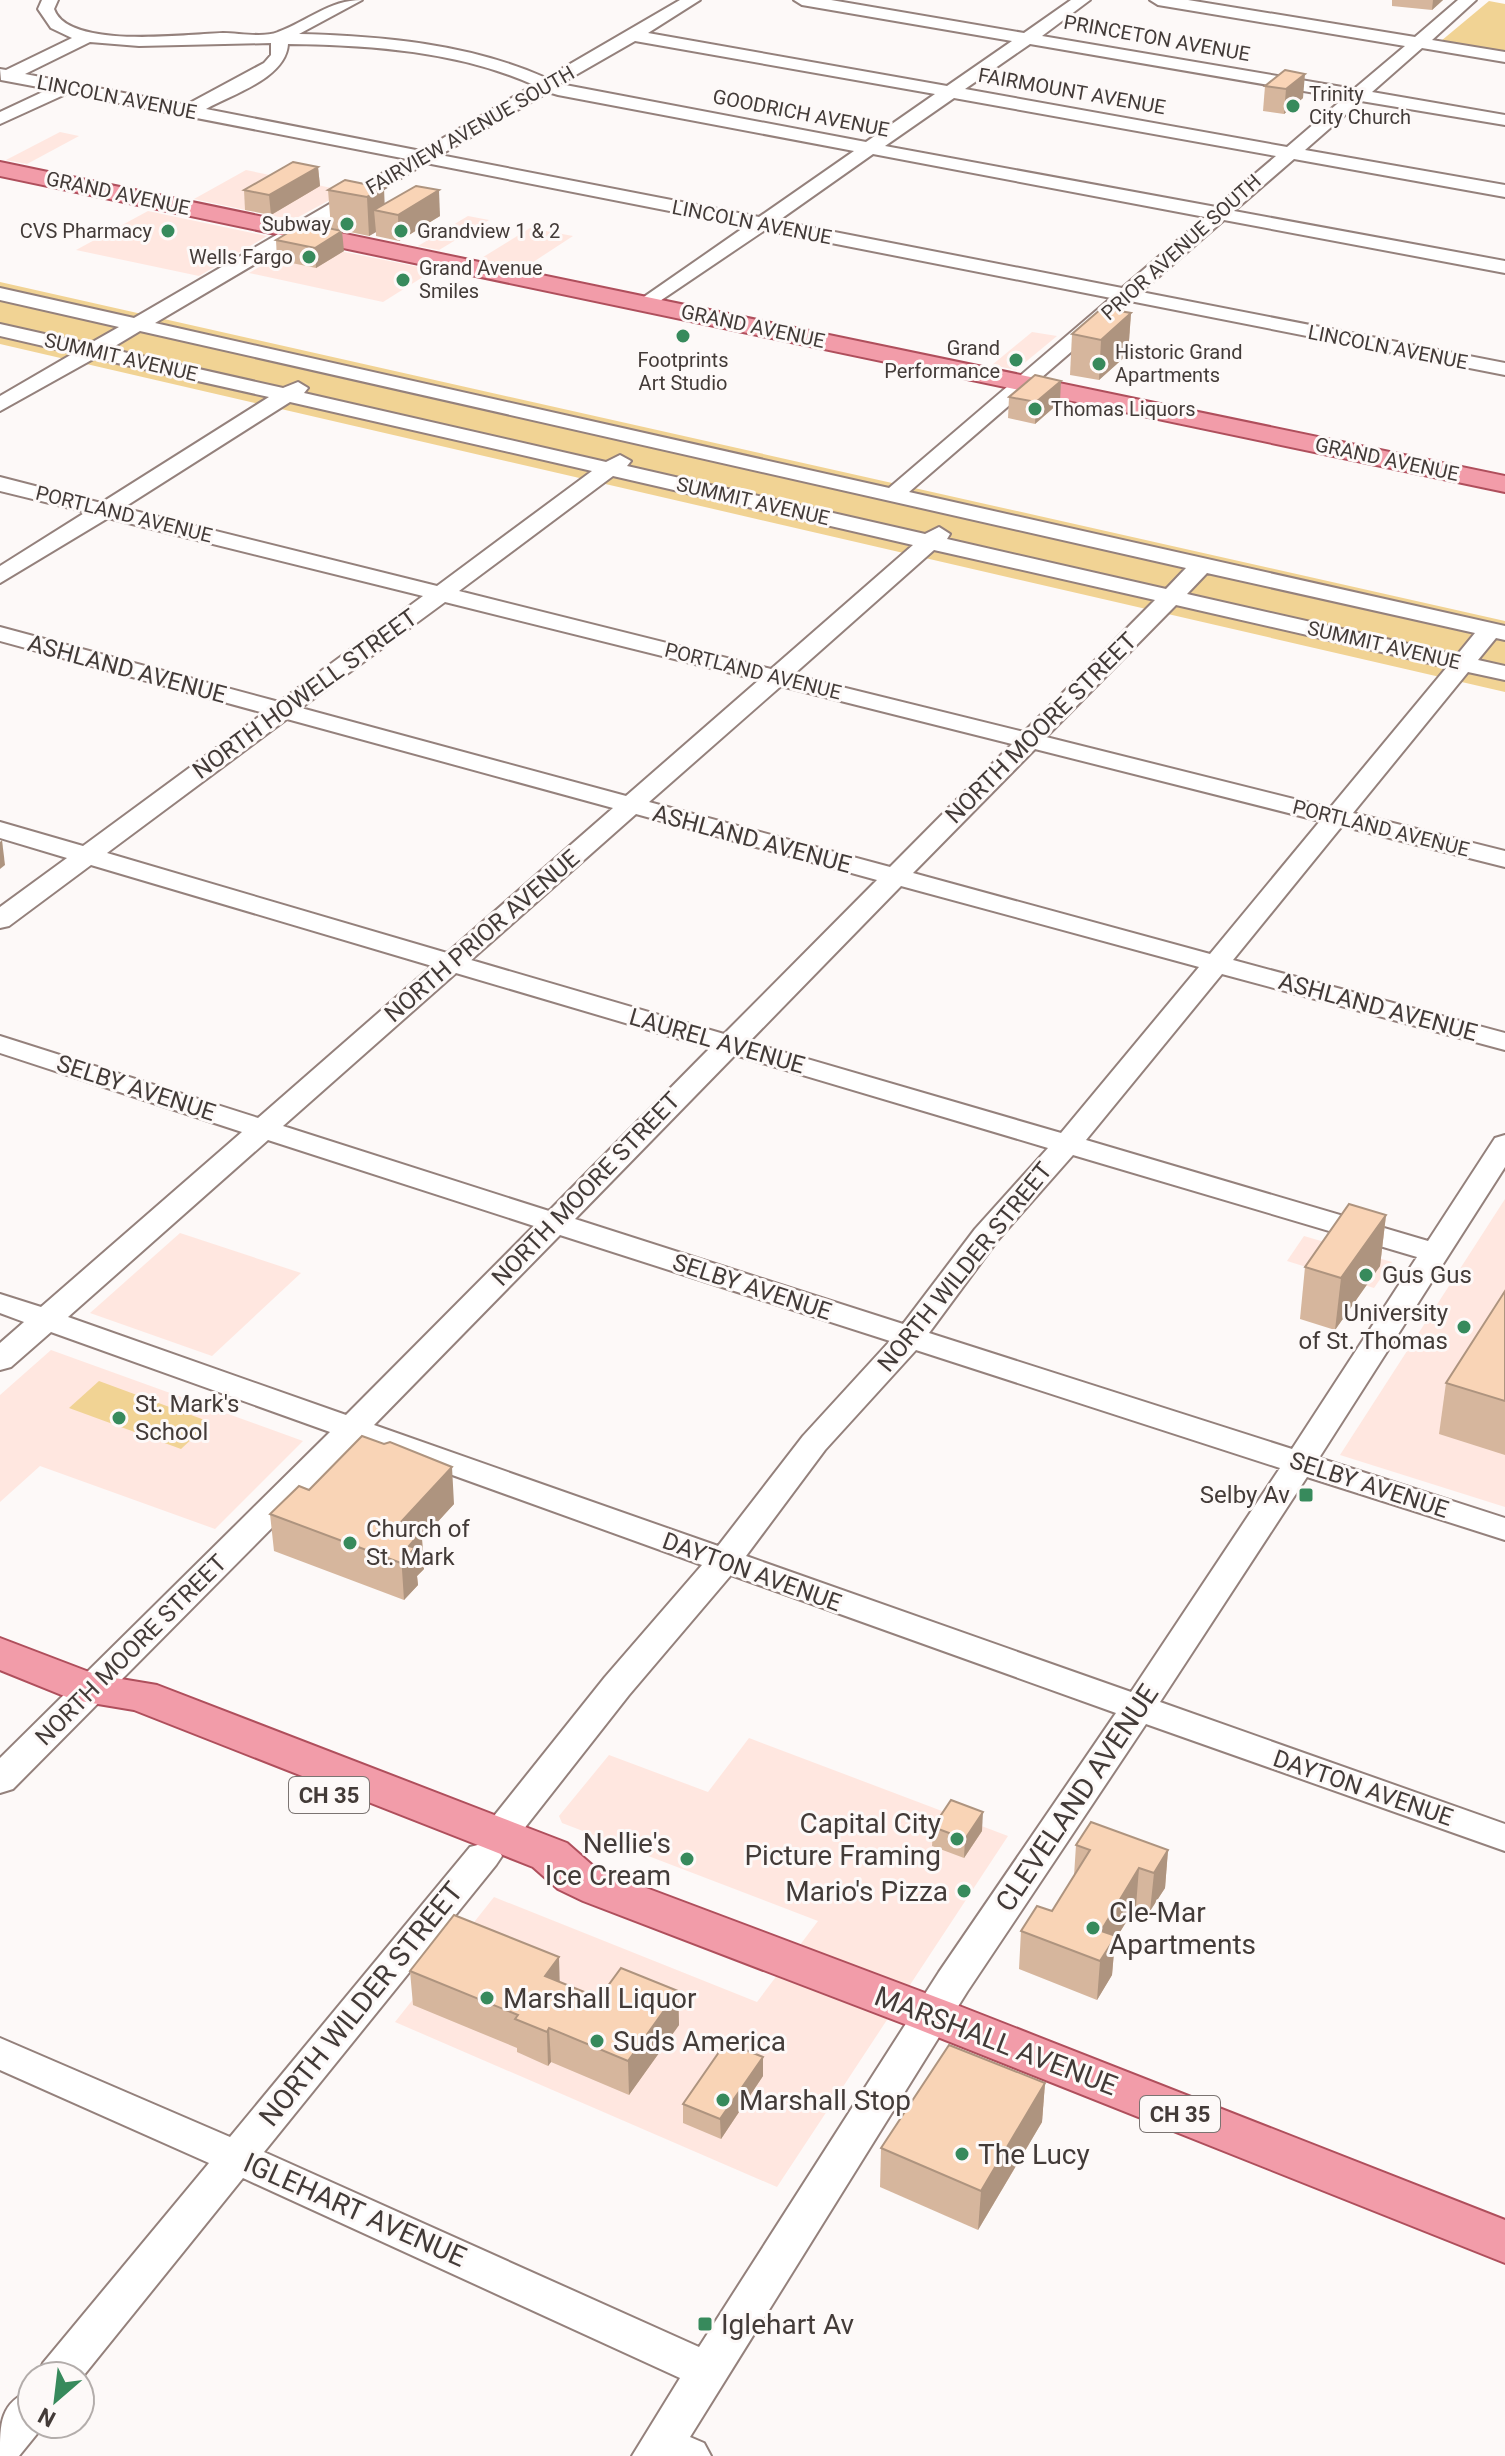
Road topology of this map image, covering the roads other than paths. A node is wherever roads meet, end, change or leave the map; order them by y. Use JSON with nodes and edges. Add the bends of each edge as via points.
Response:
{"nodes":[{"id":1,"x":50,"y":0,"type":"edge"},
{"id":2,"x":354,"y":0,"type":"edge"},
{"id":3,"x":692,"y":0,"type":"edge"},
{"id":4,"x":802,"y":0,"type":"edge"},
{"id":5,"x":1082,"y":0,"type":"edge"},
{"id":6,"x":1158,"y":0,"type":"edge"},
{"id":7,"x":1468,"y":0,"type":"edge"},
{"id":8,"x":632,"y":35,"type":"junction"},
{"id":9,"x":88,"y":37,"type":"junction"},
{"id":10,"x":280,"y":38,"type":"junction"},
{"id":11,"x":1028,"y":38,"type":"junction"},
{"id":12,"x":1418,"y":43,"type":"junction"},
{"id":13,"x":1505,"y":57,"type":"edge"},
{"id":14,"x":3,"y":75,"type":"edge"},
{"id":15,"x":547,"y":85,"type":"junction"},
{"id":16,"x":66,"y":87,"type":"junction"},
{"id":17,"x":950,"y":92,"type":"junction"},
{"id":18,"x":1357,"y":95,"type":"junction"},
{"id":19,"x":189,"y":111,"type":"junction"},
{"id":20,"x":0,"y":119,"type":"edge"},
{"id":21,"x":1505,"y":120,"type":"edge"},
{"id":22,"x":870,"y":148,"type":"junction"},
{"id":23,"x":1289,"y":152,"type":"junction"},
{"id":24,"x":424,"y":157,"type":"junction"},
{"id":25,"x":0,"y":169,"type":"edge"},
{"id":26,"x":1505,"y":191,"type":"edge"},
{"id":27,"x":1219,"y":213,"type":"junction"},
{"id":28,"x":763,"y":224,"type":"junction"},
{"id":29,"x":298,"y":230,"type":"junction"},
{"id":30,"x":1505,"y":267,"type":"edge"},
{"id":31,"x":0,"y":294,"type":"edge"},
{"id":32,"x":1127,"y":296,"type":"junction"},
{"id":33,"x":648,"y":303,"type":"junction"},
{"id":34,"x":137,"y":325,"type":"junction"},
{"id":35,"x":0,"y":330,"type":"edge"},
{"id":36,"x":92,"y":351,"type":"junction"},
{"id":37,"x":327,"y":369,"type":"junction"},
{"id":38,"x":1505,"y":369,"type":"edge"},
{"id":39,"x":1023,"y":382,"type":"junction"},
{"id":40,"x":288,"y":394,"type":"junction"},
{"id":41,"x":0,"y":405,"type":"edge"},
{"id":42,"x":647,"y":441,"type":"junction"},
{"id":43,"x":610,"y":468,"type":"junction"},
{"id":44,"x":0,"y":484,"type":"edge"},
{"id":45,"x":1505,"y":484,"type":"edge"},
{"id":46,"x":893,"y":495,"type":"junction"},
{"id":47,"x":105,"y":510,"type":"junction"},
{"id":48,"x":964,"y":511,"type":"junction"},
{"id":49,"x":930,"y":542,"type":"junction"},
{"id":50,"x":1201,"y":566,"type":"junction"},
{"id":51,"x":0,"y":576,"type":"edge"},
{"id":52,"x":441,"y":593,"type":"junction"},
{"id":53,"x":1171,"y":597,"type":"junction"},
{"id":54,"x":1498,"y":632,"type":"edge"},
{"id":55,"x":0,"y":634,"type":"edge"},
{"id":56,"x":1464,"y":664,"type":"junction"},
{"id":57,"x":1505,"y":673,"type":"edge"},
{"id":58,"x":776,"y":677,"type":"junction"},
{"id":59,"x":282,"y":711,"type":"junction"},
{"id":60,"x":1028,"y":740,"type":"junction"},
{"id":61,"x":629,"y":806,"type":"junction"},
{"id":62,"x":1336,"y":818,"type":"junction"},
{"id":63,"x":0,"y":830,"type":"edge"},
{"id":64,"x":87,"y":855,"type":"junction"},
{"id":65,"x":1505,"y":859,"type":"edge"},
{"id":66,"x":894,"y":876,"type":"junction"},
{"id":67,"x":0,"y":920,"type":"edge"},
{"id":68,"x":452,"y":962,"type":"junction"},
{"id":69,"x":1214,"y":963,"type":"junction"},
{"id":70,"x":1505,"y":1042,"type":"edge"},
{"id":71,"x":0,"y":1044,"type":"edge"},
{"id":72,"x":729,"y":1045,"type":"junction"},
{"id":73,"x":263,"y":1129,"type":"junction"},
{"id":74,"x":1505,"y":1144,"type":"edge"},
{"id":75,"x":1066,"y":1145,"type":"junction"},
{"id":76,"x":554,"y":1223,"type":"junction"},
{"id":77,"x":1434,"y":1252,"type":"junction"},
{"id":78,"x":0,"y":1303,"type":"edge"},
{"id":79,"x":46,"y":1319,"type":"junction"},
{"id":80,"x":909,"y":1338,"type":"junction"},
{"id":81,"x":0,"y":1360,"type":"edge"},
{"id":82,"x":352,"y":1428,"type":"junction"},
{"id":83,"x":1300,"y":1463,"type":"junction"},
{"id":84,"x":1505,"y":1529,"type":"edge"},
{"id":85,"x":723,"y":1561,"type":"junction"},
{"id":86,"x":0,"y":1653,"type":"edge"},
{"id":87,"x":90,"y":1689,"type":"junction"},
{"id":88,"x":1136,"y":1709,"type":"junction"},
{"id":89,"x":0,"y":1780,"type":"edge"},
{"id":90,"x":1505,"y":1838,"type":"edge"},
{"id":91,"x":491,"y":1845,"type":"junction"},
{"id":92,"x":932,"y":2015,"type":"junction"},
{"id":93,"x":0,"y":2053,"type":"edge"},
{"id":94,"x":235,"y":2158,"type":"junction"},
{"id":95,"x":1505,"y":2242,"type":"edge"},
{"id":96,"x":71,"y":2360,"type":"edge"},
{"id":97,"x":708,"y":2371,"type":"junction"},
{"id":98,"x":16,"y":2428,"type":"edge"},
{"id":99,"x":0,"y":2447,"type":"edge"},
{"id":100,"x":668,"y":2452,"type":"edge"}],
"edges":[{"from":1,"to":9,"type":"street","via":[[50,19]]},
{"from":2,"to":10,"type":"street"},
{"from":3,"to":8,"type":"street","name":"FAIRVIEW AVENUE SOUTH"},
{"from":4,"to":11,"type":"street","name":"PRINCETON AVENUE"},
{"from":5,"to":11,"type":"street"},
{"from":6,"to":12,"type":"street"},
{"from":7,"to":12,"type":"street","name":"PRIOR AVENUE SOUTH"},
{"from":8,"to":15,"type":"street","name":"FAIRVIEW AVENUE SOUTH"},
{"from":8,"to":17,"type":"street","name":"FAIRMOUNT AVENUE"},
{"from":9,"to":10,"type":"street","name":"GOODRICH AVENUE","via":[[145,42]]},
{"from":9,"to":14,"type":"street"},
{"from":10,"to":15,"type":"street","name":"GOODRICH AVENUE","via":[[407,48],[489,64]]},
{"from":10,"to":19,"type":"street","via":[[279,56],[270,67]]},
{"from":11,"to":17,"type":"street"},
{"from":11,"to":18,"type":"street","name":"PRINCETON AVENUE"},
{"from":12,"to":13,"type":"street"},
{"from":12,"to":18,"type":"street","name":"PRIOR AVENUE SOUTH"},
{"from":14,"to":16,"type":"street","name":"LINCOLN AVENUE"},
{"from":15,"to":22,"type":"street","name":"GOODRICH AVENUE"},
{"from":15,"to":24,"type":"street","name":"FAIRVIEW AVENUE SOUTH"},
{"from":16,"to":19,"type":"street","name":"LINCOLN AVENUE"},
{"from":16,"to":20,"type":"street"},
{"from":17,"to":22,"type":"street"},
{"from":17,"to":23,"type":"street","name":"FAIRMOUNT AVENUE"},
{"from":18,"to":21,"type":"street","name":"PRINCETON AVENUE"},
{"from":18,"to":23,"type":"street","name":"PRIOR AVENUE SOUTH"},
{"from":19,"to":24,"type":"street","name":"LINCOLN AVENUE"},
{"from":22,"to":27,"type":"street","name":"GOODRICH AVENUE"},
{"from":22,"to":28,"type":"street"},
{"from":23,"to":26,"type":"street","name":"FAIRMOUNT AVENUE"},
{"from":23,"to":27,"type":"street","name":"PRIOR AVENUE SOUTH"},
{"from":24,"to":28,"type":"street","name":"LINCOLN AVENUE"},
{"from":24,"to":29,"type":"street","name":"FAIRVIEW AVENUE SOUTH"},
{"from":25,"to":29,"type":"main road","name":"GRAND AVENUE"},
{"from":27,"to":30,"type":"street","name":"GOODRICH AVENUE"},
{"from":27,"to":32,"type":"street","name":"PRIOR AVENUE SOUTH"},
{"from":28,"to":32,"type":"street","name":"LINCOLN AVENUE"},
{"from":28,"to":33,"type":"street"},
{"from":29,"to":33,"type":"main road","name":"GRAND AVENUE"},
{"from":29,"to":34,"type":"street","name":"FAIRVIEW AVENUE SOUTH"},
{"from":31,"to":34,"type":"street","name":"SUMMIT AVENUE"},
{"from":32,"to":38,"type":"street","name":"LINCOLN AVENUE"},
{"from":32,"to":39,"type":"street","name":"PRIOR AVENUE SOUTH"},
{"from":33,"to":39,"type":"main road","name":"GRAND AVENUE"},
{"from":34,"to":36,"type":"street","name":"FAIRVIEW AVENUE SOUTH"},
{"from":34,"to":37,"type":"street","name":"SUMMIT AVENUE"},
{"from":35,"to":36,"type":"street","name":"SUMMIT AVENUE"},
{"from":36,"to":40,"type":"street","name":"SUMMIT AVENUE"},
{"from":36,"to":41,"type":"street","name":"FAIRVIEW AVENUE SOUTH"},
{"from":37,"to":40,"type":"street"},
{"from":37,"to":42,"type":"street","name":"SUMMIT AVENUE"},
{"from":39,"to":45,"type":"main road","name":"GRAND AVENUE"},
{"from":39,"to":46,"type":"street","name":"PRIOR AVENUE SOUTH"},
{"from":40,"to":43,"type":"street","name":"SUMMIT AVENUE"},
{"from":40,"to":47,"type":"street"},
{"from":42,"to":43,"type":"street","name":"NORTH HOWELL STREET"},
{"from":42,"to":46,"type":"street","name":"SUMMIT AVENUE"},
{"from":43,"to":49,"type":"street","name":"SUMMIT AVENUE"},
{"from":43,"to":52,"type":"street","name":"NORTH HOWELL STREET"},
{"from":44,"to":47,"type":"street","name":"PORTLAND AVENUE"},
{"from":46,"to":48,"type":"street","name":"SUMMIT AVENUE"},
{"from":47,"to":51,"type":"street"},
{"from":47,"to":52,"type":"street","name":"PORTLAND AVENUE"},
{"from":48,"to":49,"type":"street","name":"NORTH PRIOR AVENUE"},
{"from":48,"to":50,"type":"street","name":"SUMMIT AVENUE"},
{"from":49,"to":53,"type":"street","name":"SUMMIT AVENUE"},
{"from":49,"to":58,"type":"street","name":"NORTH PRIOR AVENUE"},
{"from":50,"to":53,"type":"street","name":"NORTH MOORE STREET"},
{"from":50,"to":54,"type":"street","name":"SUMMIT AVENUE"},
{"from":52,"to":58,"type":"street","name":"PORTLAND AVENUE"},
{"from":52,"to":59,"type":"street","name":"NORTH HOWELL STREET"},
{"from":53,"to":56,"type":"street","name":"SUMMIT AVENUE"},
{"from":53,"to":60,"type":"street","name":"NORTH MOORE STREET"},
{"from":54,"to":56,"type":"street","name":"NORTH WILDER STREET"},
{"from":55,"to":59,"type":"street","name":"ASHLAND AVENUE"},
{"from":56,"to":57,"type":"street","name":"SUMMIT AVENUE"},
{"from":56,"to":62,"type":"street","name":"NORTH WILDER STREET"},
{"from":58,"to":60,"type":"street","name":"PORTLAND AVENUE"},
{"from":58,"to":61,"type":"street","name":"NORTH PRIOR AVENUE"},
{"from":59,"to":61,"type":"street","name":"ASHLAND AVENUE"},
{"from":59,"to":64,"type":"street","name":"NORTH HOWELL STREET"},
{"from":60,"to":62,"type":"street","name":"PORTLAND AVENUE"},
{"from":60,"to":66,"type":"street","name":"NORTH MOORE STREET"},
{"from":61,"to":66,"type":"street","name":"ASHLAND AVENUE"},
{"from":61,"to":68,"type":"street","name":"NORTH PRIOR AVENUE"},
{"from":62,"to":65,"type":"street","name":"PORTLAND AVENUE"},
{"from":62,"to":69,"type":"street","name":"NORTH WILDER STREET"},
{"from":63,"to":64,"type":"street","name":"LAUREL AVENUE"},
{"from":64,"to":67,"type":"street","name":"NORTH HOWELL STREET"},
{"from":64,"to":68,"type":"street","name":"LAUREL AVENUE"},
{"from":66,"to":69,"type":"street","name":"ASHLAND AVENUE"},
{"from":66,"to":72,"type":"street","name":"NORTH MOORE STREET"},
{"from":68,"to":72,"type":"street","name":"LAUREL AVENUE"},
{"from":68,"to":73,"type":"street","name":"NORTH PRIOR AVENUE"},
{"from":69,"to":70,"type":"street","name":"ASHLAND AVENUE"},
{"from":69,"to":75,"type":"street","name":"NORTH WILDER STREET"},
{"from":71,"to":73,"type":"street","name":"SELBY AVENUE"},
{"from":72,"to":75,"type":"street","name":"LAUREL AVENUE"},
{"from":72,"to":76,"type":"street","name":"NORTH MOORE STREET"},
{"from":73,"to":76,"type":"street","name":"SELBY AVENUE"},
{"from":73,"to":79,"type":"street","name":"NORTH PRIOR AVENUE"},
{"from":74,"to":77,"type":"street","name":"CLEVELAND AVENUE"},
{"from":75,"to":77,"type":"street","name":"LAUREL AVENUE"},
{"from":75,"to":80,"type":"street","name":"NORTH WILDER STREET","via":[[986,1235]]},
{"from":76,"to":80,"type":"street","name":"SELBY AVENUE"},
{"from":76,"to":82,"type":"street","name":"NORTH MOORE STREET"},
{"from":77,"to":83,"type":"street","name":"CLEVELAND AVENUE"},
{"from":78,"to":79,"type":"street","name":"DAYTON AVENUE"},
{"from":79,"to":81,"type":"street","name":"NORTH PRIOR AVENUE"},
{"from":79,"to":82,"type":"street","name":"DAYTON AVENUE"},
{"from":80,"to":83,"type":"street","name":"SELBY AVENUE"},
{"from":80,"to":85,"type":"street","name":"NORTH WILDER STREET","via":[[814,1443]]},
{"from":82,"to":85,"type":"street","name":"DAYTON AVENUE"},
{"from":82,"to":87,"type":"street","name":"NORTH MOORE STREET"},
{"from":83,"to":84,"type":"street","name":"SELBY AVENUE"},
{"from":83,"to":88,"type":"street","name":"CLEVELAND AVENUE"},
{"from":85,"to":88,"type":"street","name":"DAYTON AVENUE"},
{"from":85,"to":91,"type":"street","name":"NORTH WILDER STREET"},
{"from":86,"to":87,"type":"main road","name":"MARSHALL AVENUE","number":"CH 35"},
{"from":87,"to":89,"type":"street","name":"NORTH MOORE STREET"},
{"from":87,"to":91,"type":"main road","name":"MARSHALL AVENUE","number":"CH 35","via":[[125,1714]]},
{"from":88,"to":90,"type":"street","name":"DAYTON AVENUE"},
{"from":88,"to":92,"type":"street","name":"CLEVELAND AVENUE"},
{"from":91,"to":92,"type":"main road","name":"MARSHALL AVENUE","number":"CH 35","via":[[532,1876],[575,1877]]},
{"from":91,"to":94,"type":"street","name":"NORTH WILDER STREET"},
{"from":92,"to":95,"type":"main road","name":"MARSHALL AVENUE","number":"CH 35"},
{"from":92,"to":97,"type":"street","name":"CLEVELAND AVENUE"},
{"from":93,"to":94,"type":"street","name":"IGLEHART AVENUE"},
{"from":94,"to":96,"type":"street","name":"NORTH WILDER STREET"},
{"from":94,"to":97,"type":"street","name":"IGLEHART AVENUE"},
{"from":97,"to":100,"type":"street","name":"CLEVELAND AVENUE"},
{"from":98,"to":99,"type":"street"}]}
